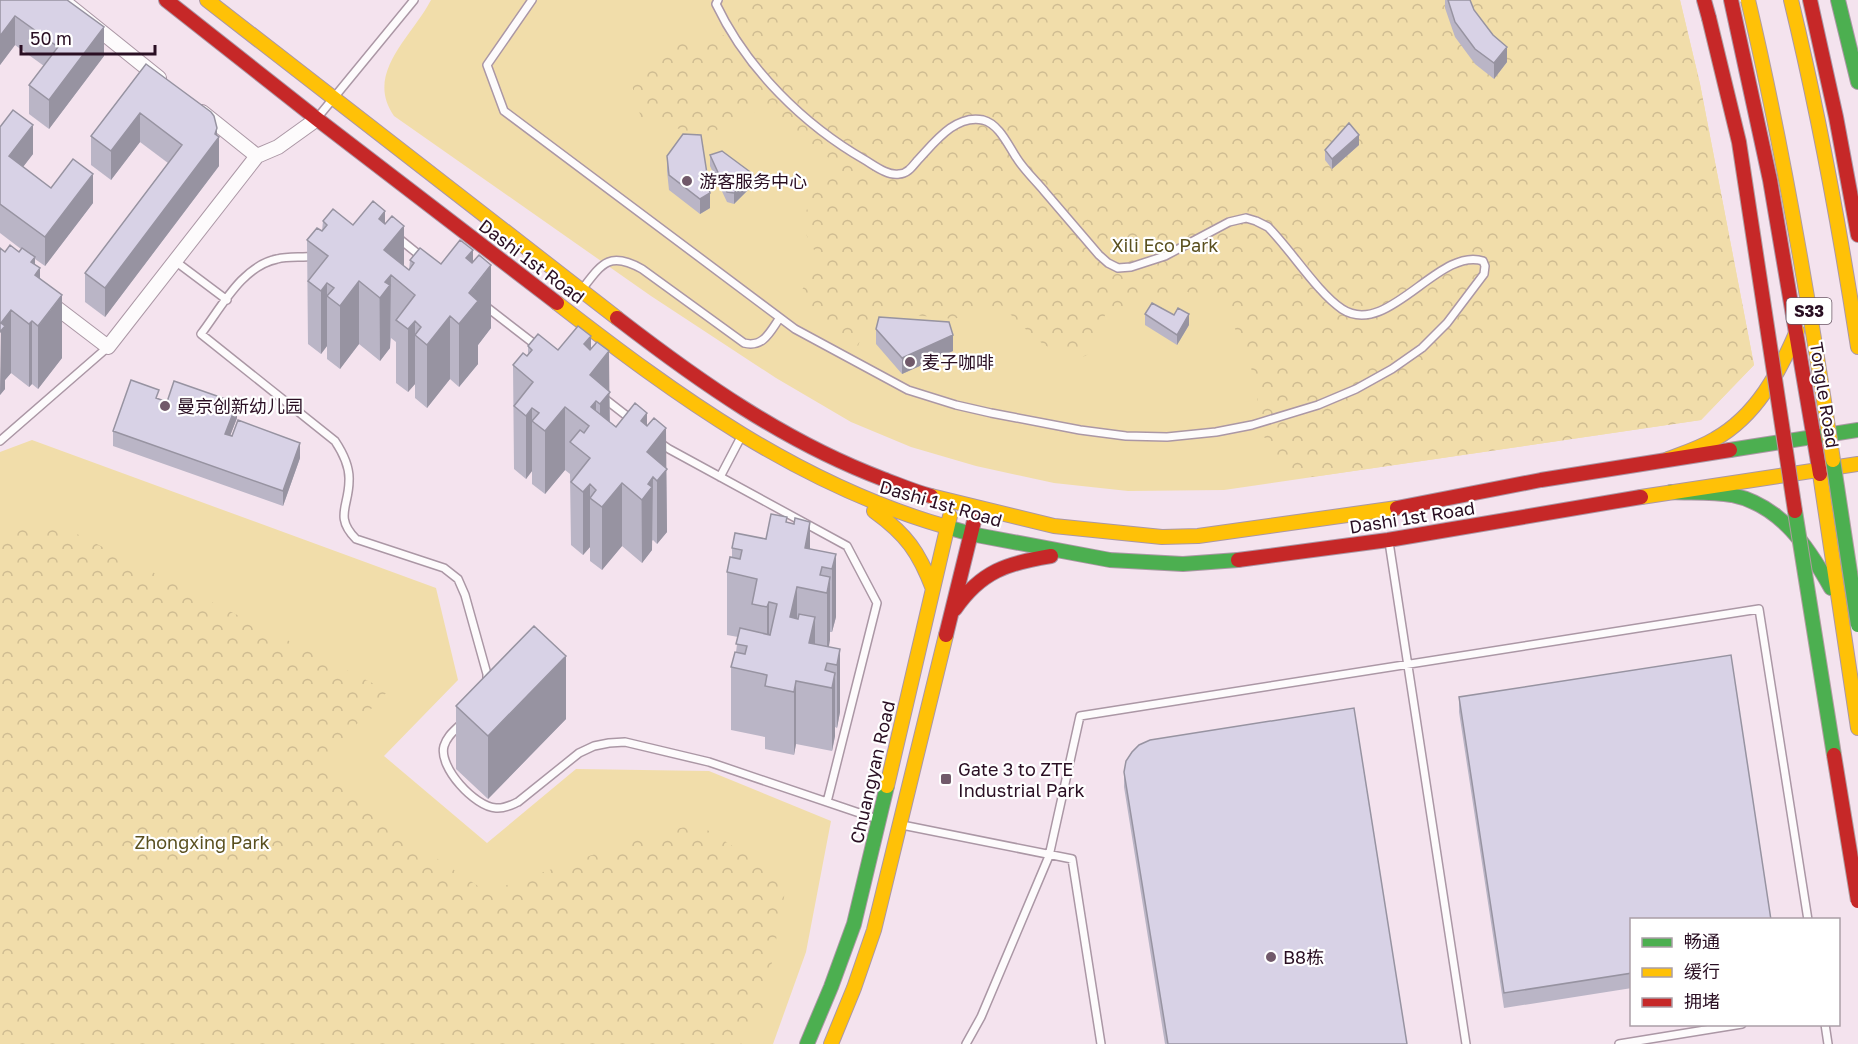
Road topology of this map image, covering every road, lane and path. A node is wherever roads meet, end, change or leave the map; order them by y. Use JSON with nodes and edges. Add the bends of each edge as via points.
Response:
{"nodes":[{"id":1,"x":62,"y":0,"type":"edge"},
{"id":2,"x":166,"y":0,"type":"edge"},
{"id":3,"x":207,"y":0,"type":"edge"},
{"id":4,"x":414,"y":0,"type":"edge"},
{"id":5,"x":532,"y":0,"type":"edge"},
{"id":6,"x":718,"y":0,"type":"edge"},
{"id":7,"x":1704,"y":0,"type":"edge"},
{"id":8,"x":1731,"y":0,"type":"edge"},
{"id":9,"x":1748,"y":0,"type":"edge"},
{"id":10,"x":1791,"y":0,"type":"edge"},
{"id":11,"x":1810,"y":0,"type":"edge"},
{"id":12,"x":1838,"y":0,"type":"edge"},
{"id":13,"x":1858,"y":82,"type":"edge"},
{"id":14,"x":174,"y":89,"type":"edge"},
{"id":15,"x":333,"y":99,"type":"junction"},
{"id":16,"x":192,"y":104,"type":"edge"},
{"id":17,"x":317,"y":119,"type":"junction"},
{"id":18,"x":257,"y":156,"type":"junction"},
{"id":19,"x":388,"y":234,"type":"edge"},
{"id":20,"x":1858,"y":235,"type":"edge"},
{"id":21,"x":321,"y":255,"type":"edge"},
{"id":22,"x":175,"y":261,"type":"junction"},
{"id":23,"x":429,"y":262,"type":"edge"},
{"id":24,"x":581,"y":290,"type":"junction"},
{"id":25,"x":36,"y":292,"type":"edge"},
{"id":26,"x":475,"y":298,"type":"edge"},
{"id":27,"x":227,"y":300,"type":"junction"},
{"id":28,"x":779,"y":319,"type":"junction"},
{"id":29,"x":1797,"y":332,"type":"junction"},
{"id":30,"x":108,"y":347,"type":"junction"},
{"id":31,"x":1858,"y":347,"type":"edge"},
{"id":32,"x":540,"y":348,"type":"edge"},
{"id":33,"x":595,"y":392,"type":"edge"},
{"id":34,"x":641,"y":428,"type":"edge"},
{"id":35,"x":1858,"y":430,"type":"edge"},
{"id":36,"x":650,"y":435,"type":"edge"},
{"id":37,"x":742,"y":436,"type":"junction"},
{"id":38,"x":1814,"y":436,"type":"junction"},
{"id":39,"x":0,"y":441,"type":"edge"},
{"id":40,"x":1668,"y":459,"type":"junction"},
{"id":41,"x":1858,"y":464,"type":"edge"},
{"id":42,"x":1819,"y":470,"type":"junction"},
{"id":43,"x":720,"y":477,"type":"junction"},
{"id":44,"x":846,"y":492,"type":"junction"},
{"id":45,"x":1671,"y":492,"type":"junction"},
{"id":46,"x":954,"y":502,"type":"junction"},
{"id":47,"x":977,"y":508,"type":"junction"},
{"id":48,"x":947,"y":527,"type":"junction"},
{"id":49,"x":971,"y":534,"type":"junction"},
{"id":50,"x":1388,"y":540,"type":"junction"},
{"id":51,"x":1068,"y":554,"type":"junction"},
{"id":52,"x":933,"y":589,"type":"junction"},
{"id":53,"x":1839,"y":603,"type":"junction"},
{"id":54,"x":948,"y":622,"type":"junction"},
{"id":55,"x":1858,"y":625,"type":"edge"},
{"id":56,"x":1406,"y":665,"type":"junction"},
{"id":57,"x":485,"y":694,"type":"edge"},
{"id":58,"x":467,"y":718,"type":"edge"},
{"id":59,"x":1858,"y":728,"type":"edge"},
{"id":60,"x":827,"y":802,"type":"junction"},
{"id":61,"x":880,"y":820,"type":"junction"},
{"id":62,"x":900,"y":824,"type":"junction"},
{"id":63,"x":1049,"y":855,"type":"junction"},
{"id":64,"x":1858,"y":901,"type":"edge"},
{"id":65,"x":1808,"y":918,"type":"edge"},
{"id":66,"x":1730,"y":1026,"type":"edge"},
{"id":67,"x":1825,"y":1026,"type":"edge"},
{"id":68,"x":807,"y":1044,"type":"edge"},
{"id":69,"x":831,"y":1044,"type":"edge"},
{"id":70,"x":966,"y":1044,"type":"edge"},
{"id":71,"x":1101,"y":1044,"type":"edge"},
{"id":72,"x":1466,"y":1044,"type":"edge"},
{"id":73,"x":1619,"y":1044,"type":"edge"},
{"id":74,"x":1828,"y":1044,"type":"edge"}],
"edges":[{"from":1,"to":14,"type":"street"},
{"from":2,"to":17,"type":"main road","name":"Dashi 1st Road"},
{"from":3,"to":15,"type":"main road","name":"Dashi 1st Road"},
{"from":4,"to":15,"type":"lane"},
{"from":5,"to":28,"type":"lane","via":[[487,65],[504,111]]},
{"from":6,"to":28,"type":"lane","via":[[716,4],[729,30],[761,72],[796,109],[836,142],[898,175],[907,172],[958,123],[984,120],[1000,132],[1018,160],[1099,255],[1118,268],[1165,256],[1229,222],[1246,218],[1268,227],[1321,288],[1342,309],[1352,313],[1374,313],[1387,307],[1453,264],[1473,258],[1483,261],[1485,266],[1484,274],[1447,323],[1422,348],[1356,389],[1252,425],[1167,437],[1080,430],[933,399],[908,390]]},
{"from":7,"to":64,"type":"main road","bridge":true,"via":[[1739,142]]},
{"from":8,"to":29,"type":"main road","name":"Tongle Road","via":[[1752,88]]},
{"from":9,"to":55,"type":"main road","number":"S33","bridge":true,"via":[[1790,196]]},
{"from":10,"to":31,"type":"main road","number":"S33","via":[[1833,185]]},
{"from":11,"to":20,"type":"main road","via":[[1831,87]]},
{"from":12,"to":13,"type":"main road"},
{"from":15,"to":17,"type":"lane"},
{"from":15,"to":24,"type":"main road","name":"Dashi 1st Road"},
{"from":16,"to":18,"type":"street"},
{"from":17,"to":18,"type":"street","via":[[278,147]]},
{"from":17,"to":37,"type":"main road","name":"Dashi 1st Road","via":[[648,373]]},
{"from":18,"to":22,"type":"street"},
{"from":19,"to":23,"type":"lane"},
{"from":21,"to":27,"type":"lane","via":[[280,258],[259,265],[242,279]]},
{"from":22,"to":27,"type":"lane"},
{"from":22,"to":30,"type":"street"},
{"from":24,"to":28,"type":"lane","via":[[606,261],[617,260],[642,269],[744,343],[760,343]]},
{"from":24,"to":46,"type":"main road","name":"Dashi 1st Road","via":[[674,362],[755,417],[854,468]]},
{"from":25,"to":30,"type":"street"},
{"from":26,"to":32,"type":"lane"},
{"from":27,"to":57,"type":"lane","via":[[201,334],[335,441],[349,473],[343,512],[348,532],[356,539],[444,568],[458,579],[487,674]]},
{"from":29,"to":38,"type":"main road","name":"Tongle Road"},
{"from":29,"to":40,"type":"main road","via":[[1771,386],[1749,412],[1718,437]]},
{"from":30,"to":39,"type":"lane"},
{"from":33,"to":34,"type":"lane"},
{"from":35,"to":38,"type":"main road","name":"Dashi 1st Road"},
{"from":36,"to":43,"type":"lane"},
{"from":37,"to":43,"type":"lane"},
{"from":37,"to":44,"type":"main road","name":"Dashi 1st Road"},
{"from":38,"to":40,"type":"main road","name":"Dashi 1st Road"},
{"from":38,"to":42,"type":"main road","name":"Tongle Road"},
{"from":40,"to":47,"type":"main road","name":"Dashi 1st Road","via":[[1407,507],[1198,536],[1162,537],[1054,526]]},
{"from":41,"to":42,"type":"main road","name":"Dashi 1st Road"},
{"from":42,"to":45,"type":"main road","name":"Dashi 1st Road"},
{"from":42,"to":53,"type":"main road","name":"Tongle Road"},
{"from":43,"to":60,"type":"lane","via":[[847,546],[877,603]]},
{"from":44,"to":48,"type":"main road","name":"Dashi 1st Road"},
{"from":44,"to":52,"type":"main road","via":[[908,537]]},
{"from":45,"to":50,"type":"main road","name":"Dashi 1st Road"},
{"from":45,"to":53,"type":"main road","via":[[1738,497],[1781,519],[1814,556]]},
{"from":46,"to":47,"type":"main road","name":"Dashi 1st Road"},
{"from":46,"to":48,"type":"main road","name":"Chuangyan Road"},
{"from":47,"to":49,"type":"main road"},
{"from":48,"to":49,"type":"main road","name":"Dashi 1st Road"},
{"from":48,"to":52,"type":"main road","name":"Chuangyan Road"},
{"from":49,"to":51,"type":"main road","name":"Dashi 1st Road"},
{"from":49,"to":54,"type":"main road"},
{"from":50,"to":51,"type":"main road","name":"Dashi 1st Road","via":[[1195,563],[1110,560]]},
{"from":50,"to":56,"type":"lane"},
{"from":51,"to":54,"type":"main road","via":[[1019,561],[984,576],[963,596]]},
{"from":52,"to":61,"type":"main road","name":"Chuangyan Road"},
{"from":53,"to":59,"type":"main road","name":"Tongle Road"},
{"from":54,"to":62,"type":"main road"},
{"from":56,"to":63,"type":"lane","via":[[1080,716]]},
{"from":56,"to":65,"type":"lane","via":[[1759,609]]},
{"from":56,"to":72,"type":"lane"},
{"from":58,"to":60,"type":"lane","via":[[449,735],[443,748],[444,762],[474,798],[495,808],[518,802],[579,753],[617,742],[709,762]]},
{"from":60,"to":61,"type":"lane"},
{"from":61,"to":62,"type":"lane"},
{"from":61,"to":68,"type":"main road","name":"Chuangyan Road","via":[[854,924]]},
{"from":62,"to":63,"type":"lane"},
{"from":62,"to":69,"type":"main road","via":[[874,930]]},
{"from":63,"to":70,"type":"lane"},
{"from":63,"to":71,"type":"lane","via":[[1072,859]]},
{"from":66,"to":73,"type":"lane"},
{"from":67,"to":74,"type":"lane"}]}
